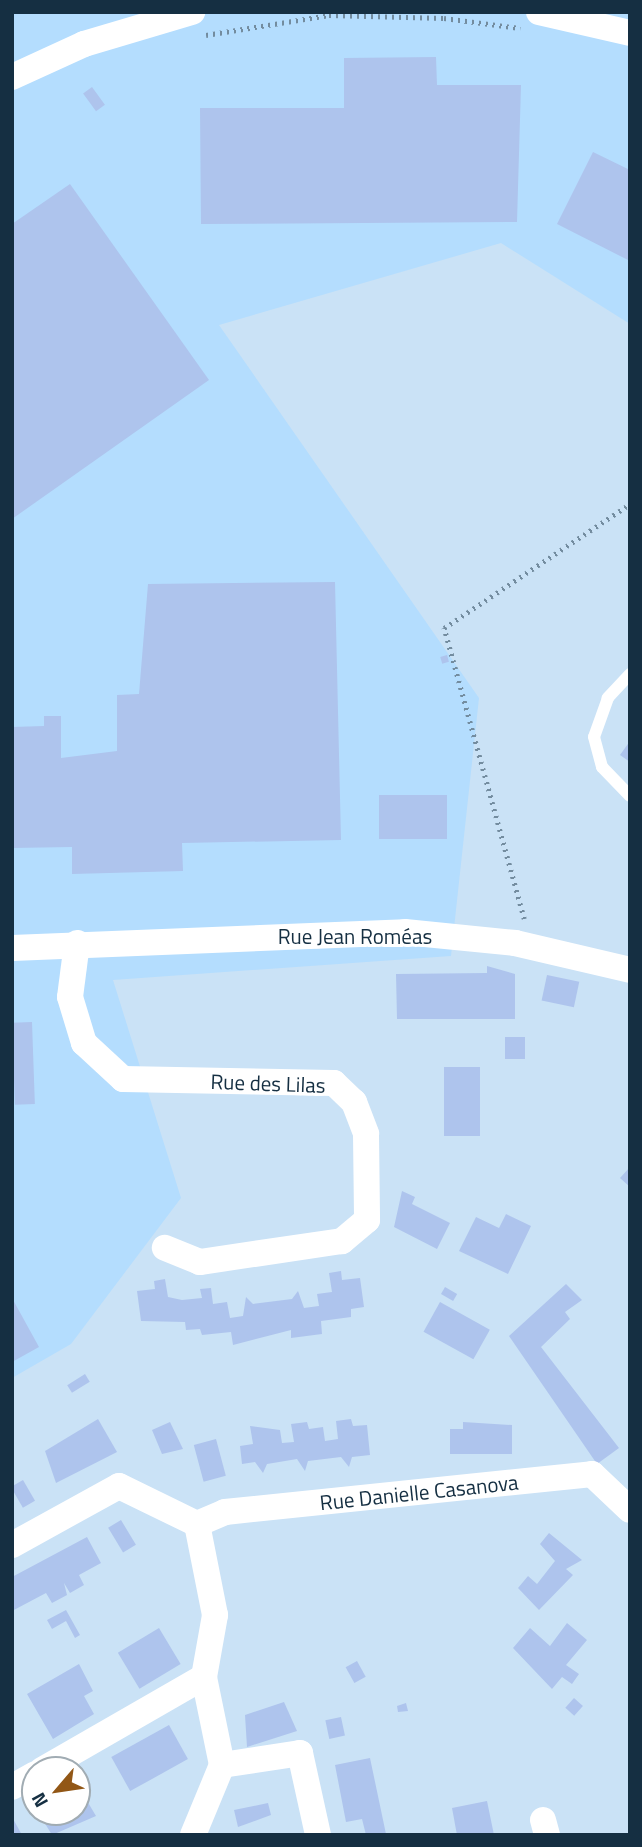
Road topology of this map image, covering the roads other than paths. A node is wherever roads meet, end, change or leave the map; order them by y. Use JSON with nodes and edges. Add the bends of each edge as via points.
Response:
{"nodes":[{"id":1,"x":192,"y":12,"type":"edge"},
{"id":2,"x":533,"y":21,"type":"edge"},
{"id":3,"x":630,"y":33,"type":"edge"},
{"id":4,"x":12,"y":77,"type":"edge"},
{"id":5,"x":630,"y":674,"type":"edge"},
{"id":6,"x":630,"y":796,"type":"edge"},
{"id":7,"x":77,"y":943,"type":"junction"},
{"id":8,"x":12,"y":948,"type":"edge"},
{"id":9,"x":630,"y":970,"type":"edge"},
{"id":10,"x":165,"y":1248,"type":"dead end"},
{"id":11,"x":630,"y":1510,"type":"edge"},
{"id":12,"x":197,"y":1524,"type":"junction"},
{"id":13,"x":12,"y":1545,"type":"edge"},
{"id":14,"x":204,"y":1677,"type":"junction"},
{"id":15,"x":66,"y":1756,"type":"edge"},
{"id":16,"x":222,"y":1765,"type":"junction"},
{"id":17,"x":193,"y":1835,"type":"edge"},
{"id":18,"x":318,"y":1835,"type":"edge"}],
"edges":[{"from":1,"to":4,"type":"street","via":[[84,44]]},
{"from":2,"to":3,"type":"street"},
{"from":5,"to":6,"type":"lane","via":[[608,698],[594,737],[602,767]]},
{"from":7,"to":8,"type":"street","name":"Rue Jean Roméas"},
{"from":7,"to":9,"type":"street","name":"Rue Jean Roméas","via":[[405,932],[532,947]]},
{"from":7,"to":10,"type":"street","name":"Rue des Lilas","via":[[70,997],[84,1044],[123,1079],[334,1083],[354,1102],[366,1134],[367,1220],[342,1241],[200,1262]]},
{"from":11,"to":12,"type":"street","name":"Rue Danielle Casanova","via":[[592,1474],[225,1512]]},
{"from":12,"to":13,"type":"street","via":[[119,1486]]},
{"from":12,"to":14,"type":"street","via":[[215,1615]]},
{"from":14,"to":15,"type":"street"},
{"from":14,"to":16,"type":"street"},
{"from":16,"to":17,"type":"street"},
{"from":16,"to":18,"type":"street","via":[[300,1753]]}]}
